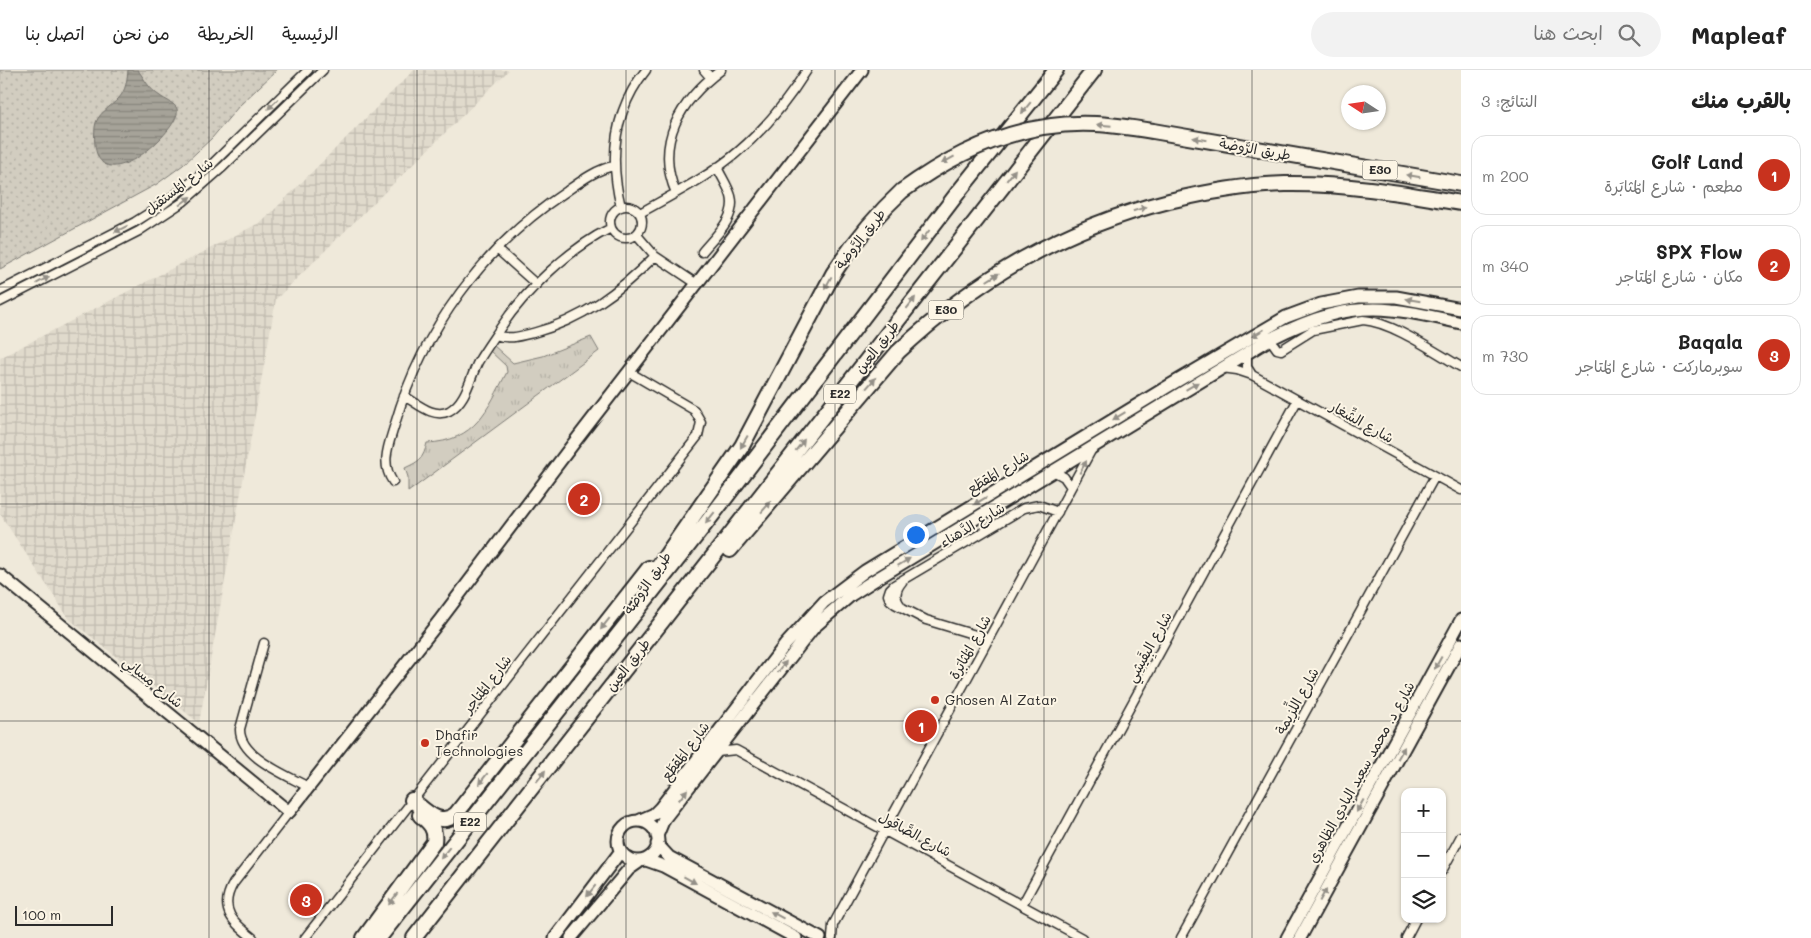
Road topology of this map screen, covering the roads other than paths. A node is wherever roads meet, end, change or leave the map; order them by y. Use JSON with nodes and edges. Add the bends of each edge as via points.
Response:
{"nodes":[{"id":1,"x":308,"y":70,"type":"edge"},
{"id":2,"x":323,"y":70,"type":"edge"},
{"id":3,"x":646,"y":70,"type":"edge"},
{"id":4,"x":704,"y":70,"type":"edge"},
{"id":5,"x":721,"y":70,"type":"edge"},
{"id":6,"x":807,"y":70,"type":"edge"},
{"id":7,"x":862,"y":70,"type":"edge"},
{"id":8,"x":1056,"y":70,"type":"edge"},
{"id":9,"x":1094,"y":70,"type":"edge"},
{"id":10,"x":711,"y":78,"type":"junction"},
{"id":11,"x":614,"y":166,"type":"junction"},
{"id":12,"x":717,"y":168,"type":"junction"},
{"id":13,"x":1461,"y":184,"type":"edge"},
{"id":14,"x":1400,"y":192,"type":"junction"},
{"id":15,"x":676,"y":193,"type":"junction"},
{"id":16,"x":1461,"y":203,"type":"edge"},
{"id":17,"x":621,"y":207,"type":"junction"},
{"id":18,"x":1461,"y":209,"type":"edge"},
{"id":19,"x":640,"y":213,"type":"junction"},
{"id":20,"x":610,"y":228,"type":"junction"},
{"id":21,"x":637,"y":234,"type":"junction"},
{"id":22,"x":497,"y":249,"type":"junction"},
{"id":23,"x":702,"y":252,"type":"dead end"},
{"id":24,"x":655,"y":256,"type":"junction"},
{"id":25,"x":696,"y":284,"type":"junction"},
{"id":26,"x":537,"y":285,"type":"junction"},
{"id":27,"x":0,"y":291,"type":"edge"},
{"id":28,"x":0,"y":302,"type":"edge"},
{"id":29,"x":1461,"y":309,"type":"edge"},
{"id":30,"x":1461,"y":323,"type":"edge"},
{"id":31,"x":496,"y":335,"type":"junction"},
{"id":32,"x":1270,"y":339,"type":"junction"},
{"id":33,"x":1247,"y":353,"type":"junction"},
{"id":34,"x":1461,"y":367,"type":"edge"},
{"id":35,"x":1222,"y":368,"type":"junction"},
{"id":36,"x":629,"y":372,"type":"junction"},
{"id":37,"x":1252,"y":375,"type":"junction"},
{"id":38,"x":1167,"y":387,"type":"junction"},
{"id":39,"x":404,"y":396,"type":"junction"},
{"id":40,"x":1297,"y":401,"type":"junction"},
{"id":41,"x":1166,"y":402,"type":"junction"},
{"id":42,"x":1094,"y":446,"type":"junction"},
{"id":43,"x":1053,"y":471,"type":"junction"},
{"id":44,"x":722,"y":476,"type":"junction"},
{"id":45,"x":1435,"y":476,"type":"junction"},
{"id":46,"x":393,"y":482,"type":"dead end"},
{"id":47,"x":1071,"y":487,"type":"junction"},
{"id":48,"x":1461,"y":490,"type":"edge"},
{"id":49,"x":963,"y":512,"type":"junction"},
{"id":50,"x":1058,"y":512,"type":"junction"},
{"id":51,"x":967,"y":524,"type":"junction"},
{"id":52,"x":0,"y":574,"type":"edge"},
{"id":53,"x":1461,"y":620,"type":"edge"},
{"id":54,"x":989,"y":639,"type":"junction"},
{"id":55,"x":264,"y":643,"type":"dead end"},
{"id":56,"x":1461,"y":644,"type":"edge"},
{"id":57,"x":562,"y":705,"type":"junction"},
{"id":58,"x":587,"y":717,"type":"junction"},
{"id":59,"x":733,"y":731,"type":"junction"},
{"id":60,"x":736,"y":750,"type":"junction"},
{"id":61,"x":717,"y":752,"type":"junction"},
{"id":62,"x":308,"y":787,"type":"junction"},
{"id":63,"x":410,"y":803,"type":"junction"},
{"id":64,"x":289,"y":812,"type":"junction"},
{"id":65,"x":638,"y":821,"type":"junction"},
{"id":66,"x":884,"y":832,"type":"junction"},
{"id":67,"x":1461,"y":836,"type":"edge"},
{"id":68,"x":657,"y":840,"type":"junction"},
{"id":69,"x":620,"y":852,"type":"junction"},
{"id":70,"x":642,"y":861,"type":"junction"},
{"id":71,"x":1446,"y":864,"type":"edge"},
{"id":72,"x":1022,"y":905,"type":"junction"},
{"id":73,"x":1414,"y":923,"type":"edge"},
{"id":74,"x":834,"y":925,"type":"junction"},
{"id":75,"x":818,"y":937,"type":"edge"},
{"id":76,"x":253,"y":938,"type":"edge"},
{"id":77,"x":304,"y":938,"type":"edge"},
{"id":78,"x":364,"y":938,"type":"edge"},
{"id":79,"x":378,"y":938,"type":"edge"},
{"id":80,"x":414,"y":938,"type":"edge"},
{"id":81,"x":555,"y":938,"type":"edge"},
{"id":82,"x":571,"y":938,"type":"edge"},
{"id":83,"x":796,"y":938,"type":"edge"},
{"id":84,"x":832,"y":938,"type":"edge"},
{"id":85,"x":1082,"y":938,"type":"edge"},
{"id":86,"x":1181,"y":938,"type":"edge"},
{"id":87,"x":1287,"y":938,"type":"edge"},
{"id":88,"x":1300,"y":938,"type":"edge"},
{"id":89,"x":1406,"y":938,"type":"edge"}],
"edges":[{"from":1,"to":27,"type":"street","name":"شارع المُستقبل","one_way":true,"via":[[204,172],[162,205]]},
{"from":28,"to":2,"type":"street","name":"شارع المُستقبل","one_way":true,"via":[[140,230],[183,202],[224,168]]},
{"from":3,"to":11,"type":"street","via":[[629,94],[620,118]]},
{"from":4,"to":10,"type":"street"},
{"from":5,"to":10,"type":"street"},
{"from":6,"to":12,"type":"street","via":[[760,130]]},
{"from":7,"to":25,"type":"street"},
{"from":8,"to":57,"type":"highway","name":"طريق العين","number":"E22","one_way":true},
{"from":58,"to":9,"type":"highway","name":"طريق العين","number":"E22","one_way":true},
{"from":10,"to":15,"type":"street","via":[[687,103],[673,127],[668,159]]},
{"from":11,"to":17,"type":"street"},
{"from":11,"to":22,"type":"street","via":[[601,170],[554,200]]},
{"from":12,"to":15,"type":"street"},
{"from":12,"to":23,"type":"street","via":[[729,192],[732,209],[727,222]]},
{"from":13,"to":44,"type":"highway","name":"طريق الرَّوضة","number":"E30","one_way":true,"bridge":true,"via":[[1095,124],[1045,127],[986,142],[926,173],[902,191],[866,227],[833,274],[765,406]]},
{"from":14,"to":16,"type":"highway","name":"طريق الرَّوضة","number":"E30"},
{"from":14,"to":18,"type":"highway"},
{"from":58,"to":14,"type":"highway","name":"طريق الرَّوضة","number":"E30","one_way":true,"via":[[898,352],[978,286],[1044,247],[1079,231],[1146,207],[1196,194],[1284,184]]},
{"from":15,"to":19,"type":"street"},
{"from":17,"to":19,"type":"street","via":[[629,206]]},
{"from":17,"to":20,"type":"street","via":[[611,215]]},
{"from":19,"to":21,"type":"street","via":[[642,226]]},
{"from":20,"to":21,"type":"street","via":[[624,239]]},
{"from":20,"to":26,"type":"street","via":[[569,256]]},
{"from":21,"to":24,"type":"street"},
{"from":22,"to":26,"type":"street"},
{"from":22,"to":39,"type":"street","via":[[442,319]]},
{"from":24,"to":25,"type":"street"},
{"from":24,"to":31,"type":"street","via":[[616,292],[575,318],[529,334],[508,338]]},
{"from":25,"to":36,"type":"street"},
{"from":26,"to":31,"type":"street"},
{"from":29,"to":38,"type":"street","name":"شارع المَقطَع","one_way":true,"via":[[1377,296],[1321,304],[1286,317]]},
{"from":30,"to":32,"type":"street","name":"شارع المَقطَع","via":[[1392,310],[1359,309],[1310,320]]},
{"from":31,"to":39,"type":"street","via":[[451,410],[430,411]]},
{"from":32,"to":33,"type":"street","name":"شارع المَقطَع"},
{"from":32,"to":34,"type":"street","via":[[1281,350],[1319,328],[1370,321],[1388,326]]},
{"from":33,"to":35,"type":"street","name":"شارع المَقطَع"},
{"from":33,"to":37,"type":"street","via":[[1247,367]]},
{"from":35,"to":37,"type":"street","name":"شارع الشِّغار"},
{"from":41,"to":35,"type":"street","name":"شارع المَقطَع","one_way":true},
{"from":36,"to":62,"type":"street"},
{"from":36,"to":63,"type":"street","name":"شارع المُتاجر","via":[[694,410],[701,422],[698,436]]},
{"from":37,"to":40,"type":"street","name":"شارع الشِّغار"},
{"from":38,"to":41,"type":"street","via":[[1174,392]]},
{"from":38,"to":49,"type":"street","name":"شارع المَقطَع","one_way":true},
{"from":39,"to":46,"type":"street","via":[[386,461],[386,472]]},
{"from":40,"to":45,"type":"street","name":"شارع الشِّغار"},
{"from":40,"to":72,"type":"street","name":"شارع البِقَيشِي"},
{"from":41,"to":42,"type":"street","name":"شارع المَقطَع"},
{"from":42,"to":43,"type":"street","name":"شارع المَقطَع"},
{"from":47,"to":42,"type":"street","name":"شارع المُثابَرة","one_way":true},
{"from":43,"to":47,"type":"street","via":[[1064,476]]},
{"from":43,"to":51,"type":"street","name":"شارع المَقطَع"},
{"from":44,"to":57,"type":"highway","name":"طريق الرَّوضة","number":"E30"},
{"from":44,"to":63,"type":"highway","one_way":true,"via":[[456,814],[440,820]]},
{"from":45,"to":48,"type":"street","name":"شارع الشِّغار"},
{"from":45,"to":86,"type":"street","name":"شارع اللِّزِيمة"},
{"from":47,"to":50,"type":"street","name":"شارع المُثابَرة"},
{"from":49,"to":51,"type":"street","via":[[963,521]]},
{"from":49,"to":65,"type":"street","name":"شارع المَقطَع","via":[[865,571],[824,602],[785,645],[660,808]]},
{"from":50,"to":54,"type":"street","name":"شارع المُثابَرة"},
{"from":50,"to":54,"type":"street","name":"شارع الدَّهناء","via":[[1040,505],[1024,508],[892,587],[888,595],[892,603],[926,620]]},
{"from":59,"to":51,"type":"street","name":"شارع المَقطَع","one_way":true,"via":[[830,611]]},
{"from":52,"to":64,"type":"street","name":"شارع مِسانِي"},
{"from":53,"to":87,"type":"street","name":"شارع د. محمد سعيد البادي الظاهري","one_way":true},
{"from":54,"to":66,"type":"street","name":"شارع المُثابَرة"},
{"from":55,"to":62,"type":"street","via":[[240,728],[241,740],[257,758]]},
{"from":88,"to":56,"type":"street","name":"شارع د. محمد سعيد البادي الظاهري","one_way":true},
{"from":57,"to":79,"type":"highway","number":"E22","one_way":true},
{"from":80,"to":58,"type":"highway","number":"E22","one_way":true},
{"from":59,"to":60,"type":"street"},
{"from":59,"to":61,"type":"street","name":"شارع المَقطَع"},
{"from":60,"to":61,"type":"street"},
{"from":60,"to":66,"type":"street","name":"شارع الصَّاقول"},
{"from":68,"to":61,"type":"street","name":"شارع المَقطَع","one_way":true,"via":[[664,819]]},
{"from":62,"to":64,"type":"street"},
{"from":63,"to":77,"type":"street","name":"شارع المُتاجر"},
{"from":63,"to":78,"type":"highway","one_way":true,"via":[[432,826],[434,842]]},
{"from":64,"to":76,"type":"street","via":[[228,895],[227,907],[231,918]]},
{"from":65,"to":68,"type":"street","via":[[650,826]]},
{"from":65,"to":69,"type":"street","via":[[631,822],[620,831]]},
{"from":66,"to":72,"type":"street","name":"شارع الصَّاقول"},
{"from":66,"to":74,"type":"street","name":"شارع المُثابَرة"},
{"from":67,"to":71,"type":"street"},
{"from":68,"to":70,"type":"street","via":[[654,853]]},
{"from":75,"to":68,"type":"street","one_way":true,"via":[[669,857]]},
{"from":69,"to":70,"type":"street","via":[[632,861]]},
{"from":69,"to":81,"type":"street","one_way":true},
{"from":70,"to":82,"type":"street","via":[[629,869]]},
{"from":70,"to":83,"type":"street","one_way":true,"via":[[663,866]]},
{"from":72,"to":85,"type":"street","name":"شارع الصَّاقول"},
{"from":73,"to":89,"type":"street"},
{"from":74,"to":75,"type":"street"},
{"from":74,"to":84,"type":"street","name":"شارع المُثابَرة"}]}
